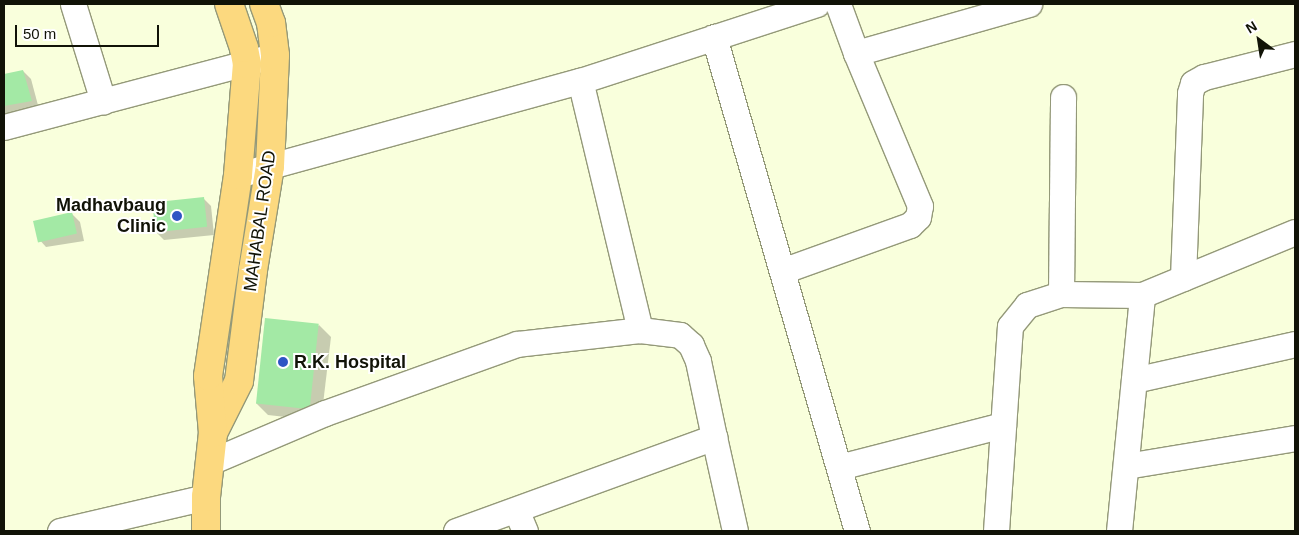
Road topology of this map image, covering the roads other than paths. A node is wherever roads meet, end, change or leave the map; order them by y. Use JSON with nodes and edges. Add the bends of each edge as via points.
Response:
{"nodes":[{"id":1,"x":74,"y":4,"type":"edge"},
{"id":2,"x":229,"y":4,"type":"edge"},
{"id":3,"x":264,"y":4,"type":"edge"},
{"id":4,"x":817,"y":4,"type":"edge"},
{"id":5,"x":838,"y":4,"type":"edge"},
{"id":6,"x":1030,"y":4,"type":"edge"},
{"id":7,"x":714,"y":37,"type":"junction"},
{"id":8,"x":856,"y":53,"type":"junction"},
{"id":9,"x":1295,"y":54,"type":"edge"},
{"id":10,"x":275,"y":55,"type":"junction"},
{"id":11,"x":247,"y":64,"type":"junction"},
{"id":12,"x":580,"y":81,"type":"junction"},
{"id":13,"x":1063,"y":97,"type":"dead end"},
{"id":14,"x":103,"y":101,"type":"junction"},
{"id":15,"x":4,"y":126,"type":"edge"},
{"id":16,"x":270,"y":166,"type":"junction"},
{"id":17,"x":238,"y":175,"type":"junction"},
{"id":18,"x":1295,"y":232,"type":"edge"},
{"id":19,"x":782,"y":271,"type":"junction"},
{"id":20,"x":1183,"y":278,"type":"junction"},
{"id":21,"x":1061,"y":294,"type":"junction"},
{"id":22,"x":1142,"y":295,"type":"junction"},
{"id":23,"x":640,"y":330,"type":"junction"},
{"id":24,"x":1295,"y":344,"type":"edge"},
{"id":25,"x":1134,"y":380,"type":"junction"},
{"id":26,"x":1003,"y":425,"type":"junction"},
{"id":27,"x":213,"y":433,"type":"junction"},
{"id":28,"x":714,"y":437,"type":"junction"},
{"id":29,"x":1295,"y":438,"type":"edge"},
{"id":30,"x":210,"y":462,"type":"junction"},
{"id":31,"x":1126,"y":466,"type":"junction"},
{"id":32,"x":839,"y":468,"type":"junction"},
{"id":33,"x":206,"y":497,"type":"junction"},
{"id":34,"x":520,"y":520,"type":"edge"},
{"id":35,"x":60,"y":531,"type":"edge"},
{"id":36,"x":206,"y":531,"type":"edge"},
{"id":37,"x":456,"y":531,"type":"edge"},
{"id":38,"x":735,"y":531,"type":"edge"},
{"id":39,"x":857,"y":531,"type":"edge"},
{"id":40,"x":996,"y":531,"type":"edge"},
{"id":41,"x":1119,"y":531,"type":"edge"}],
"edges":[{"from":1,"to":14,"type":"street"},
{"from":2,"to":11,"type":"main road"},
{"from":3,"to":10,"type":"main road","name":"MAHABAL ROAD","via":[[271,23]]},
{"from":4,"to":7,"type":"street"},
{"from":5,"to":8,"type":"street"},
{"from":6,"to":8,"type":"street"},
{"from":7,"to":12,"type":"street"},
{"from":7,"to":19,"type":"street"},
{"from":8,"to":19,"type":"street","via":[[920,206],[918,217],[910,225]]},
{"from":9,"to":20,"type":"street","via":[[1204,77],[1193,83]]},
{"from":10,"to":11,"type":"street"},
{"from":10,"to":16,"type":"main road","name":"MAHABAL ROAD"},
{"from":11,"to":14,"type":"street"},
{"from":11,"to":17,"type":"main road"},
{"from":12,"to":16,"type":"street"},
{"from":12,"to":23,"type":"street"},
{"from":13,"to":21,"type":"street"},
{"from":14,"to":15,"type":"street"},
{"from":16,"to":17,"type":"street"},
{"from":16,"to":27,"type":"main road","name":"MAHABAL ROAD","via":[[239,381]]},
{"from":17,"to":27,"type":"main road","via":[[208,376]]},
{"from":18,"to":20,"type":"street"},
{"from":19,"to":32,"type":"street"},
{"from":20,"to":22,"type":"street"},
{"from":21,"to":22,"type":"street"},
{"from":21,"to":26,"type":"street","via":[[1027,305],[1010,326]]},
{"from":22,"to":25,"type":"street"},
{"from":23,"to":28,"type":"street","via":[[680,335],[691,344],[698,361]]},
{"from":23,"to":30,"type":"street","via":[[517,344],[325,413]]},
{"from":24,"to":25,"type":"street"},
{"from":25,"to":31,"type":"street"},
{"from":26,"to":32,"type":"street"},
{"from":26,"to":40,"type":"street"},
{"from":27,"to":30,"type":"main road"},
{"from":28,"to":34,"type":"street"},
{"from":28,"to":38,"type":"street"},
{"from":29,"to":31,"type":"street"},
{"from":30,"to":33,"type":"main road"},
{"from":31,"to":41,"type":"street"},
{"from":32,"to":39,"type":"street"},
{"from":33,"to":35,"type":"street"},
{"from":33,"to":36,"type":"main road"},
{"from":34,"to":37,"type":"street"}]}
